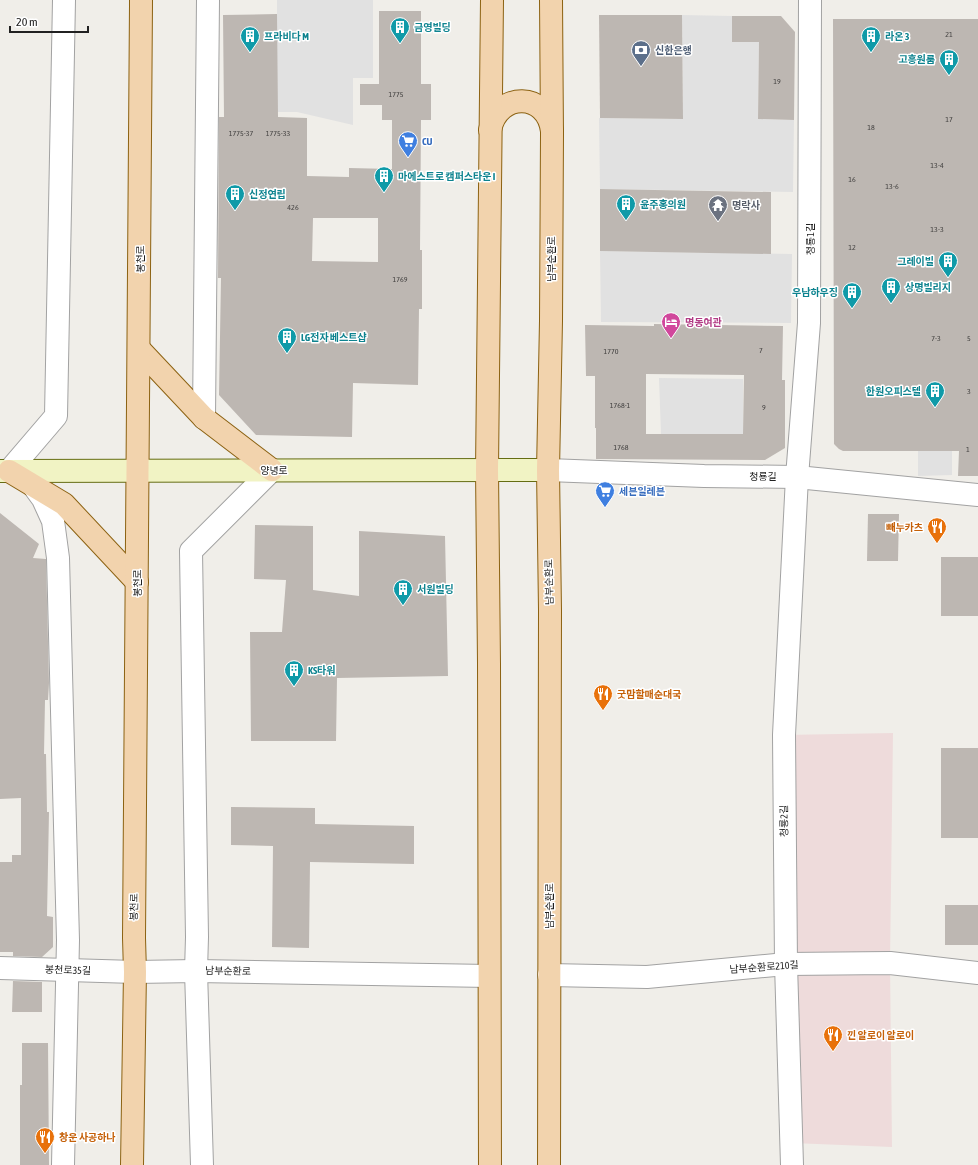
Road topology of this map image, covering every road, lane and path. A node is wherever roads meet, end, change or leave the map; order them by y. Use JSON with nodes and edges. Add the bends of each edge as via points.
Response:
{"nodes":[{"id":1,"x":64,"y":0,"type":"edge"},
{"id":2,"x":141,"y":0,"type":"edge"},
{"id":3,"x":208,"y":0,"type":"edge"},
{"id":4,"x":492,"y":0,"type":"edge"},
{"id":5,"x":551,"y":0,"type":"edge"},
{"id":6,"x":810,"y":0,"type":"edge"},
{"id":7,"x":490,"y":130,"type":"junction"},
{"id":8,"x":552,"y":134,"type":"junction"},
{"id":9,"x":140,"y":350,"type":"junction"},
{"id":10,"x":204,"y":418,"type":"junction"},
{"id":11,"x":138,"y":470,"type":"junction"},
{"id":12,"x":272,"y":470,"type":"junction"},
{"id":13,"x":487,"y":470,"type":"junction"},
{"id":14,"x":548,"y":470,"type":"junction"},
{"id":15,"x":4,"y":471,"type":"edge"},
{"id":16,"x":797,"y":477,"type":"junction"},
{"id":17,"x":32,"y":484,"type":"junction"},
{"id":18,"x":978,"y":495,"type":"edge"},
{"id":19,"x":137,"y":582,"type":"junction"},
{"id":20,"x":786,"y":964,"type":"junction"},
{"id":21,"x":0,"y":968,"type":"edge"},
{"id":22,"x":67,"y":970,"type":"junction"},
{"id":23,"x":196,"y":970,"type":"junction"},
{"id":24,"x":135,"y":972,"type":"junction"},
{"id":25,"x":978,"y":973,"type":"edge"},
{"id":26,"x":549,"y":974,"type":"junction"},
{"id":27,"x":489,"y":976,"type":"junction"},
{"id":28,"x":63,"y":1165,"type":"edge"},
{"id":29,"x":132,"y":1165,"type":"edge"},
{"id":30,"x":202,"y":1165,"type":"edge"},
{"id":31,"x":490,"y":1165,"type":"edge"},
{"id":32,"x":549,"y":1165,"type":"edge"},
{"id":33,"x":792,"y":1165,"type":"edge"}],
"edges":[{"from":1,"to":15,"type":"street","via":[[56,416]]},
{"from":2,"to":9,"type":"main road","name":"봉천로"},
{"from":3,"to":10,"type":"street"},
{"from":4,"to":7,"type":"main road"},
{"from":5,"to":8,"type":"main road","name":"남부순환로"},
{"from":6,"to":16,"type":"street","name":"청룡1길","via":[[809,323]]},
{"from":7,"to":8,"type":"main road","via":[[497,112],[513,102],[522,101],[532,103],[547,115]]},
{"from":7,"to":13,"type":"main road"},
{"from":8,"to":14,"type":"main road","name":"남부순환로"},
{"from":9,"to":10,"type":"main road"},
{"from":9,"to":11,"type":"main road","name":"봉천로"},
{"from":10,"to":12,"type":"main road"},
{"from":11,"to":12,"type":"main road","name":"양녕로"},
{"from":11,"to":15,"type":"main road","name":"양녕로"},
{"from":11,"to":19,"type":"main road","name":"봉천로"},
{"from":12,"to":13,"type":"main road","name":"양녕로"},
{"from":12,"to":23,"type":"street","via":[[191,551]]},
{"from":13,"to":14,"type":"main road","name":"양녕로"},
{"from":13,"to":27,"type":"main road"},
{"from":14,"to":16,"type":"street","name":"청룡길"},
{"from":14,"to":26,"type":"main road","name":"남부순환로"},
{"from":15,"to":17,"type":"main road"},
{"from":16,"to":18,"type":"street","name":"청룡길"},
{"from":16,"to":20,"type":"street","name":"청룡2길","via":[[784,734]]},
{"from":17,"to":19,"type":"main road","via":[[64,504]]},
{"from":17,"to":22,"type":"street","via":[[43,499],[53,521],[58,558]]},
{"from":19,"to":24,"type":"main road","name":"봉천로"},
{"from":20,"to":25,"type":"street","name":"남부순환로210길","via":[[890,963]]},
{"from":20,"to":26,"type":"street","name":"남부순환로210길","via":[[647,977]]},
{"from":20,"to":33,"type":"street","name":"청룡2길"},
{"from":21,"to":22,"type":"street","name":"봉천로35길"},
{"from":22,"to":24,"type":"street","name":"봉천로35길"},
{"from":22,"to":28,"type":"street"},
{"from":23,"to":24,"type":"street","name":"남부순환로"},
{"from":23,"to":27,"type":"street","name":"남부순환로"},
{"from":23,"to":30,"type":"street"},
{"from":24,"to":29,"type":"main road","name":"봉천로"},
{"from":26,"to":32,"type":"main road","name":"남부순환로"},
{"from":27,"to":31,"type":"main road"}]}
